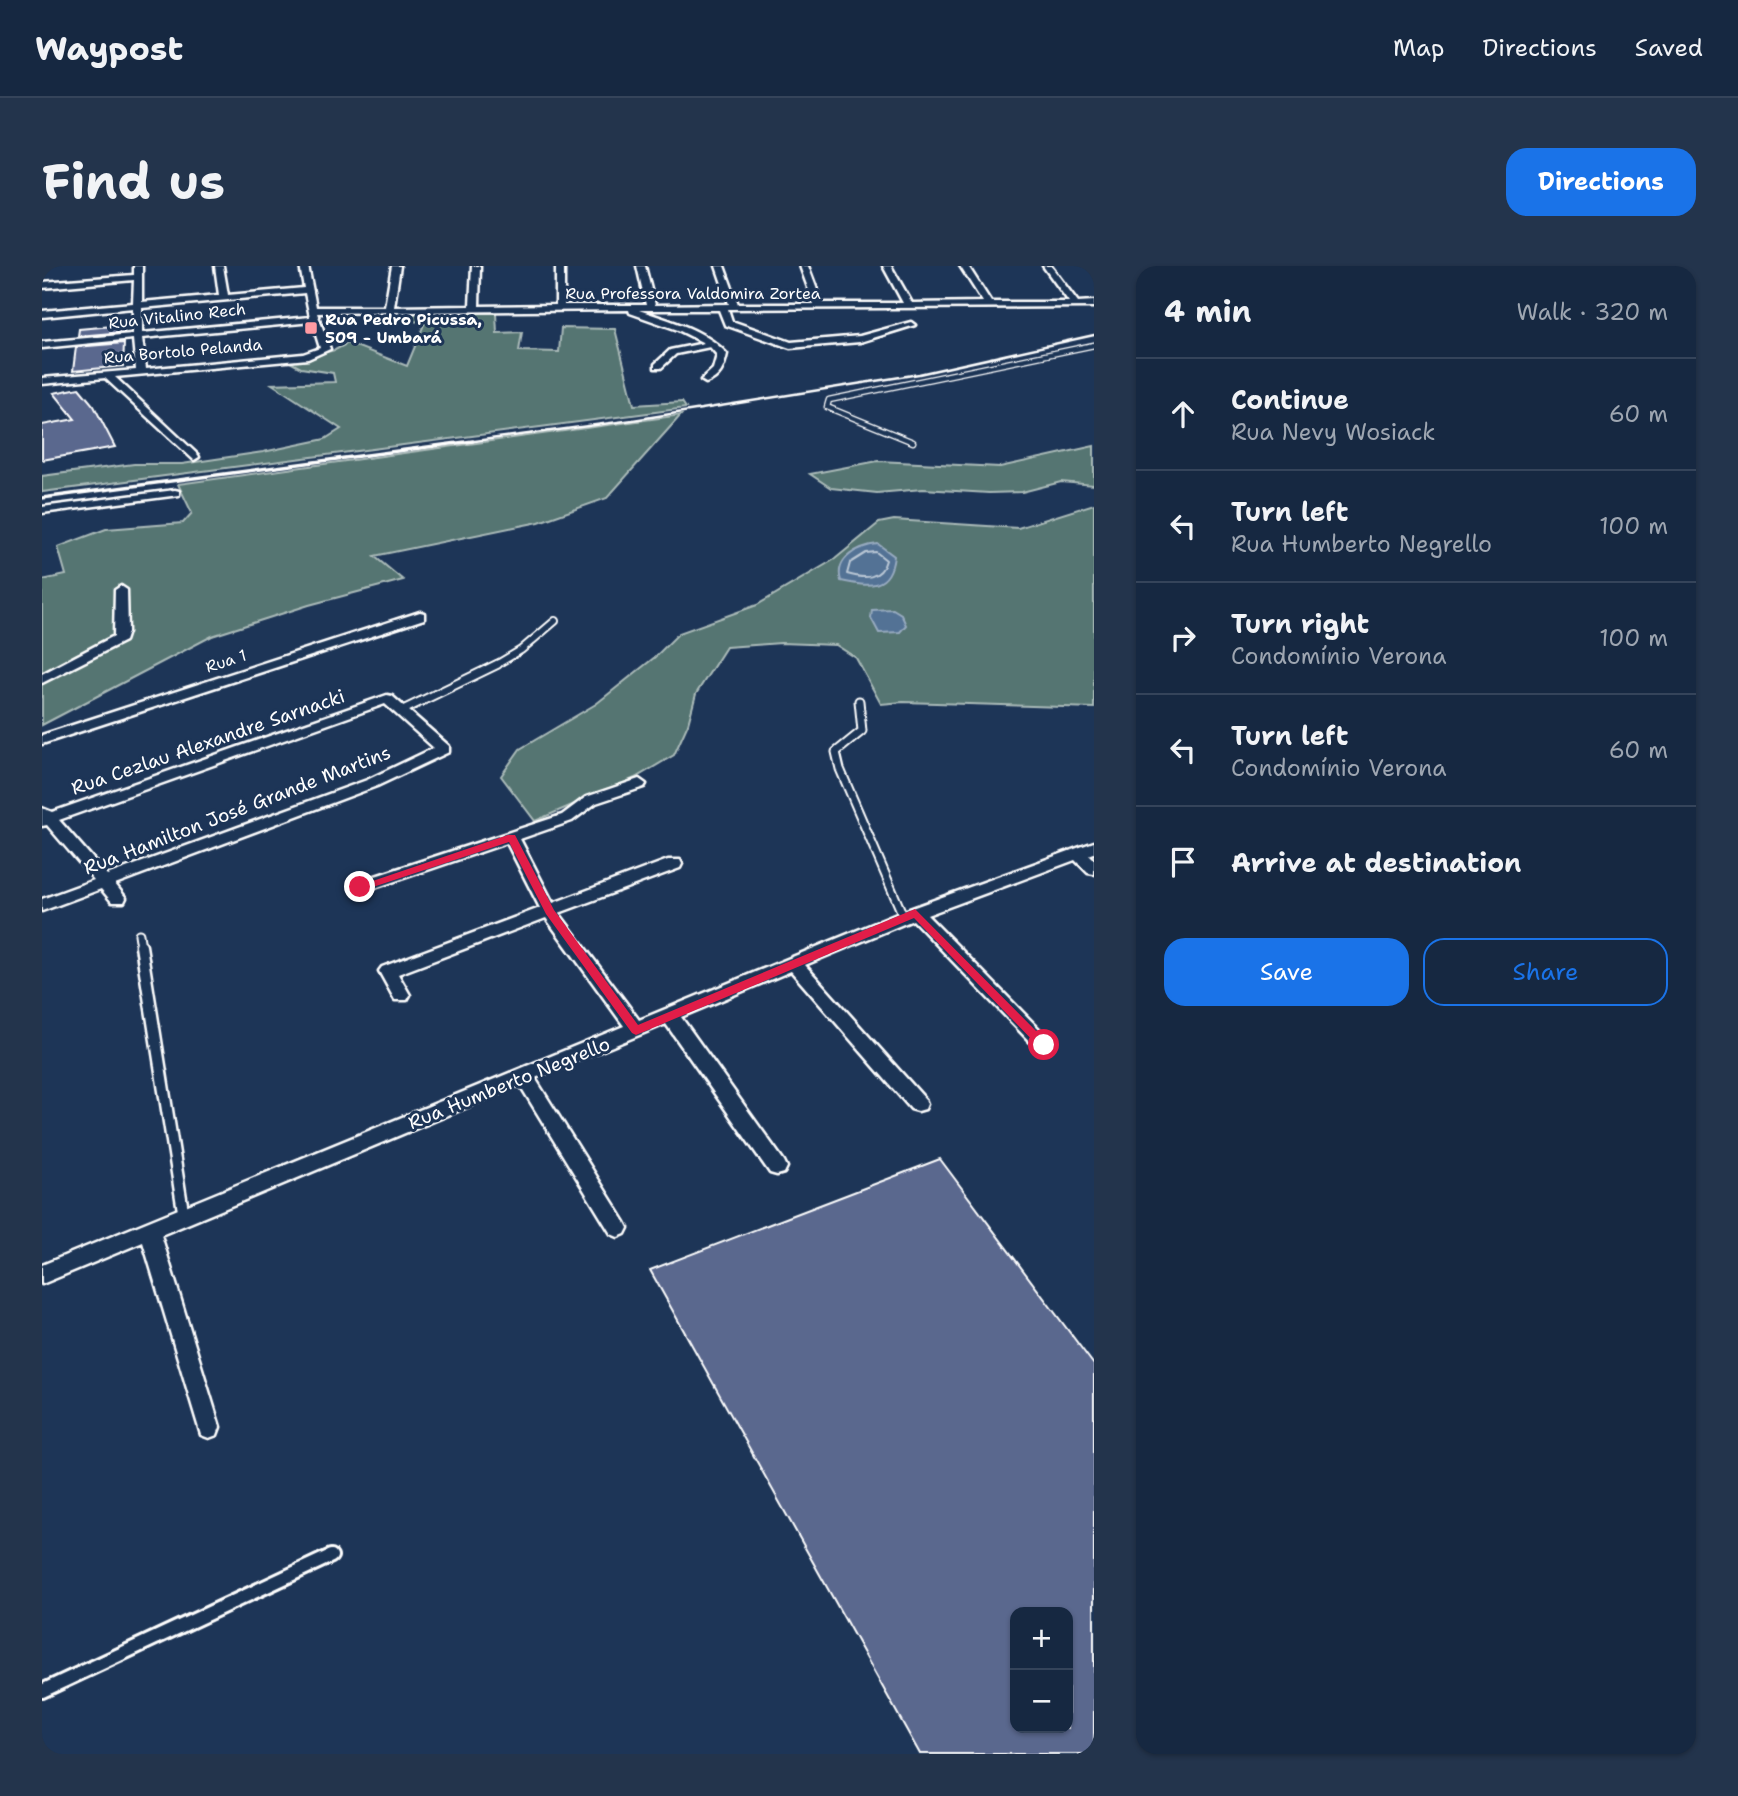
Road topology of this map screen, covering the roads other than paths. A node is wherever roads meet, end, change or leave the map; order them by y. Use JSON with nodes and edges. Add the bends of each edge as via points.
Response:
{"nodes":[{"id":1,"x":138,"y":266,"type":"edge"},
{"id":2,"x":219,"y":266,"type":"edge"},
{"id":3,"x":304,"y":266,"type":"edge"},
{"id":4,"x":396,"y":266,"type":"edge"},
{"id":5,"x":476,"y":266,"type":"edge"},
{"id":6,"x":560,"y":266,"type":"edge"},
{"id":7,"x":641,"y":266,"type":"edge"},
{"id":8,"x":720,"y":266,"type":"edge"},
{"id":9,"x":804,"y":266,"type":"edge"},
{"id":10,"x":887,"y":266,"type":"edge"},
{"id":11,"x":964,"y":266,"type":"edge"},
{"id":12,"x":1047,"y":266,"type":"edge"},
{"id":13,"x":138,"y":277,"type":"junction"},
{"id":14,"x":42,"y":285,"type":"edge"},
{"id":15,"x":308,"y":290,"type":"junction"},
{"id":16,"x":224,"y":298,"type":"junction"},
{"id":17,"x":1094,"y":303,"type":"edge"},
{"id":18,"x":988,"y":304,"type":"junction"},
{"id":19,"x":1075,"y":304,"type":"junction"},
{"id":20,"x":137,"y":305,"type":"junction"},
{"id":21,"x":909,"y":305,"type":"junction"},
{"id":22,"x":651,"y":306,"type":"junction"},
{"id":23,"x":819,"y":306,"type":"junction"},
{"id":24,"x":560,"y":307,"type":"junction"},
{"id":25,"x":626,"y":307,"type":"junction"},
{"id":26,"x":729,"y":307,"type":"junction"},
{"id":27,"x":474,"y":309,"type":"junction"},
{"id":28,"x":389,"y":310,"type":"junction"},
{"id":29,"x":42,"y":313,"type":"edge"},
{"id":30,"x":314,"y":314,"type":"junction"},
{"id":31,"x":911,"y":325,"type":"dead end"},
{"id":32,"x":137,"y":336,"type":"junction"},
{"id":33,"x":713,"y":344,"type":"junction"},
{"id":34,"x":42,"y":345,"type":"edge"},
{"id":35,"x":1094,"y":345,"type":"edge"},
{"id":36,"x":658,"y":366,"type":"dead end"},
{"id":37,"x":141,"y":370,"type":"junction"},
{"id":38,"x":106,"y":374,"type":"junction"},
{"id":39,"x":706,"y":380,"type":"dead end"},
{"id":40,"x":42,"y":381,"type":"edge"},
{"id":41,"x":913,"y":442,"type":"dead end"},
{"id":42,"x":194,"y":457,"type":"dead end"},
{"id":43,"x":175,"y":493,"type":"dead end"},
{"id":44,"x":42,"y":510,"type":"edge"},
{"id":45,"x":121,"y":590,"type":"dead end"},
{"id":46,"x":420,"y":616,"type":"dead end"},
{"id":47,"x":555,"y":621,"type":"dead end"},
{"id":48,"x":42,"y":679,"type":"edge"},
{"id":49,"x":859,"y":701,"type":"dead end"},
{"id":50,"x":401,"y":711,"type":"junction"},
{"id":51,"x":42,"y":740,"type":"edge"},
{"id":52,"x":639,"y":784,"type":"dead end"},
{"id":53,"x":44,"y":816,"type":"edge"},
{"id":54,"x":512,"y":838,"type":"junction"},
{"id":55,"x":1090,"y":859,"type":"edge"},
{"id":56,"x":674,"y":864,"type":"dead end"},
{"id":57,"x":103,"y":881,"type":"junction"},
{"id":58,"x":360,"y":887,"type":"dead end"},
{"id":59,"x":118,"y":898,"type":"dead end"},
{"id":60,"x":42,"y":905,"type":"edge"},
{"id":61,"x":550,"y":912,"type":"junction"},
{"id":62,"x":910,"y":915,"type":"junction"},
{"id":63,"x":139,"y":934,"type":"dead end"},
{"id":64,"x":793,"y":963,"type":"junction"},
{"id":65,"x":401,"y":995,"type":"dead end"},
{"id":66,"x":670,"y":1016,"type":"junction"},
{"id":67,"x":636,"y":1030,"type":"junction"},
{"id":68,"x":1044,"y":1045,"type":"dead end"},
{"id":69,"x":523,"y":1076,"type":"junction"},
{"id":70,"x":918,"y":1104,"type":"dead end"},
{"id":71,"x":777,"y":1167,"type":"dead end"},
{"id":72,"x":184,"y":1217,"type":"junction"},
{"id":73,"x":618,"y":1228,"type":"dead end"},
{"id":74,"x":150,"y":1231,"type":"junction"},
{"id":75,"x":42,"y":1275,"type":"edge"},
{"id":76,"x":209,"y":1427,"type":"dead end"},
{"id":77,"x":331,"y":1556,"type":"dead end"},
{"id":78,"x":42,"y":1691,"type":"edge"}],
"edges":[{"from":1,"to":13,"type":"street"},
{"from":2,"to":16,"type":"street"},
{"from":3,"to":15,"type":"street"},
{"from":4,"to":28,"type":"street"},
{"from":5,"to":27,"type":"street"},
{"from":6,"to":24,"type":"street"},
{"from":7,"to":22,"type":"street"},
{"from":8,"to":26,"type":"street"},
{"from":9,"to":23,"type":"street"},
{"from":10,"to":21,"type":"street"},
{"from":11,"to":18,"type":"street"},
{"from":12,"to":19,"type":"street"},
{"from":13,"to":14,"type":"street"},
{"from":13,"to":20,"type":"street"},
{"from":15,"to":16,"type":"street"},
{"from":15,"to":30,"type":"street"},
{"from":16,"to":20,"type":"street"},
{"from":17,"to":19,"type":"street","name":"Rua Professora Valdomira Zortea"},
{"from":18,"to":19,"type":"street","name":"Rua Professora Valdomira Zortea"},
{"from":18,"to":21,"type":"street","name":"Rua Professora Valdomira Zortea"},
{"from":20,"to":29,"type":"street"},
{"from":20,"to":32,"type":"street"},
{"from":21,"to":23,"type":"street","name":"Rua Professora Valdomira Zortea"},
{"from":22,"to":25,"type":"street","name":"Rua Professora Valdomira Zortea"},
{"from":22,"to":26,"type":"street","name":"Rua Professora Valdomira Zortea"},
{"from":23,"to":26,"type":"street","name":"Rua Professora Valdomira Zortea"},
{"from":24,"to":25,"type":"street","name":"Rua Professora Valdomira Zortea"},
{"from":24,"to":27,"type":"street","name":"Rua Professora Valdomira Zortea"},
{"from":25,"to":33,"type":"street"},
{"from":26,"to":31,"type":"street","via":[[728,323],[790,345],[860,339]]},
{"from":27,"to":28,"type":"street","name":"Rua Professora Valdomira Zortea"},
{"from":28,"to":30,"type":"street","name":"Rua Professora Valdomira Zortea"},
{"from":30,"to":32,"type":"street","name":"Rua Vitalino Rech"},
{"from":30,"to":37,"type":"street","name":"Rua Bortolo Pelanda","via":[[325,349],[305,357]]},
{"from":32,"to":34,"type":"street","name":"Rua Vitalino Rech"},
{"from":32,"to":37,"type":"street"},
{"from":33,"to":36,"type":"street","via":[[673,352]]},
{"from":33,"to":39,"type":"street","via":[[722,354],[720,365]]},
{"from":35,"to":41,"type":"lane","via":[[829,400],[827,407]]},
{"from":37,"to":38,"type":"street","name":"Rua Bortolo Pelanda"},
{"from":38,"to":40,"type":"street","name":"Rua Bortolo Pelanda"},
{"from":38,"to":42,"type":"street"},
{"from":43,"to":44,"type":"street"},
{"from":45,"to":48,"type":"street","via":[[120,638]]},
{"from":46,"to":51,"type":"street","name":"Rua 1"},
{"from":47,"to":50,"type":"lane","via":[[513,656]]},
{"from":49,"to":62,"type":"lane","via":[[862,732],[836,752],[840,769]]},
{"from":50,"to":53,"type":"street","name":"Rua Cezlau Alexandre Sarnacki","via":[[387,699]]},
{"from":50,"to":57,"type":"street","name":"Rua Hamilton José Grande Martins","via":[[444,749],[372,783]]},
{"from":52,"to":54,"type":"street","via":[[591,800],[567,818]]},
{"from":53,"to":57,"type":"street"},
{"from":54,"to":58,"type":"street"},
{"from":54,"to":61,"type":"street"},
{"from":55,"to":62,"type":"street","name":"Rua Humberto Negrello"},
{"from":56,"to":61,"type":"street"},
{"from":57,"to":59,"type":"street"},
{"from":57,"to":60,"type":"street","name":"Rua Hamilton José Grande Martins"},
{"from":61,"to":65,"type":"street","via":[[388,971]]},
{"from":61,"to":67,"type":"street"},
{"from":62,"to":64,"type":"street","name":"Rua Humberto Negrello"},
{"from":62,"to":68,"type":"street"},
{"from":63,"to":72,"type":"lane"},
{"from":64,"to":66,"type":"street","name":"Rua Humberto Negrello"},
{"from":64,"to":70,"type":"street"},
{"from":66,"to":67,"type":"street","name":"Rua Humberto Negrello"},
{"from":66,"to":71,"type":"street"},
{"from":67,"to":69,"type":"street","name":"Rua Humberto Negrello"},
{"from":69,"to":72,"type":"street","name":"Rua Humberto Negrello"},
{"from":69,"to":73,"type":"street"},
{"from":72,"to":74,"type":"street","name":"Rua Humberto Negrello"},
{"from":74,"to":75,"type":"street","name":"Rua Humberto Negrello"},
{"from":74,"to":76,"type":"street"},
{"from":77,"to":78,"type":"lane"}]}
